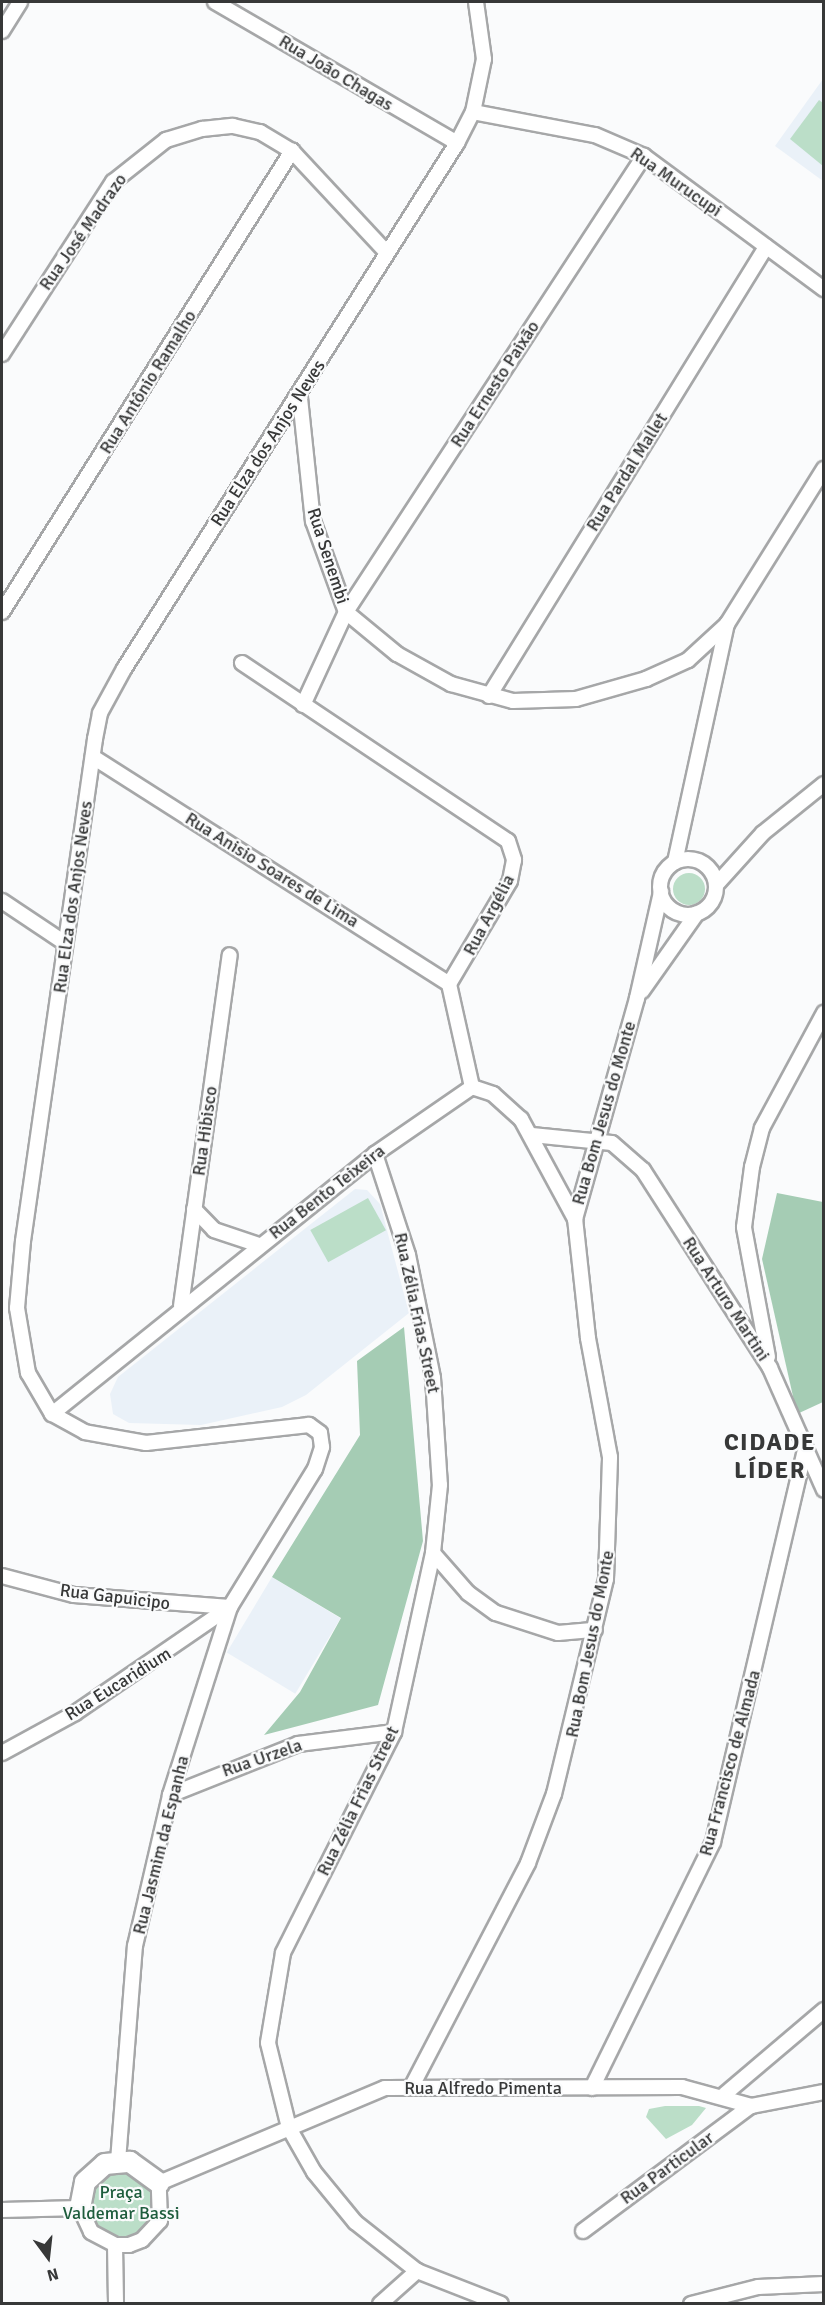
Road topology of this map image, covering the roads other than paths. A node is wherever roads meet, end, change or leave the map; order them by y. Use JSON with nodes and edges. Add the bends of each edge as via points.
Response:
{"nodes":[{"id":1,"x":20,"y":2,"type":"edge"},
{"id":2,"x":215,"y":2,"type":"edge"},
{"id":3,"x":476,"y":2,"type":"edge"},
{"id":4,"x":2,"y":31,"type":"edge"},
{"id":5,"x":473,"y":112,"type":"junction"},
{"id":6,"x":457,"y":143,"type":"junction"},
{"id":7,"x":292,"y":151,"type":"junction"},
{"id":8,"x":644,"y":156,"type":"junction"},
{"id":9,"x":766,"y":247,"type":"junction"},
{"id":10,"x":387,"y":253,"type":"junction"},
{"id":11,"x":824,"y":289,"type":"edge"},
{"id":12,"x":2,"y":354,"type":"edge"},
{"id":13,"x":300,"y":398,"type":"junction"},
{"id":14,"x":824,"y":469,"type":"edge"},
{"id":15,"x":2,"y":612,"type":"edge"},
{"id":16,"x":346,"y":612,"type":"junction"},
{"id":17,"x":727,"y":624,"type":"junction"},
{"id":18,"x":242,"y":663,"type":"dead end"},
{"id":19,"x":489,"y":696,"type":"junction"},
{"id":20,"x":303,"y":705,"type":"junction"},
{"id":21,"x":93,"y":757,"type":"junction"},
{"id":22,"x":824,"y":784,"type":"edge"},
{"id":23,"x":675,"y":862,"type":"junction"},
{"id":24,"x":716,"y":885,"type":"junction"},
{"id":25,"x":661,"y":892,"type":"junction"},
{"id":26,"x":2,"y":902,"type":"edge"},
{"id":27,"x":697,"y":914,"type":"junction"},
{"id":28,"x":66,"y":942,"type":"junction"},
{"id":29,"x":230,"y":956,"type":"dead end"},
{"id":30,"x":449,"y":984,"type":"junction"},
{"id":31,"x":637,"y":998,"type":"junction"},
{"id":32,"x":824,"y":1013,"type":"edge"},
{"id":33,"x":472,"y":1087,"type":"junction"},
{"id":34,"x":532,"y":1135,"type":"junction"},
{"id":35,"x":593,"y":1140,"type":"junction"},
{"id":36,"x":375,"y":1154,"type":"junction"},
{"id":37,"x":194,"y":1209,"type":"junction"},
{"id":38,"x":575,"y":1219,"type":"junction"},
{"id":39,"x":259,"y":1245,"type":"junction"},
{"id":40,"x":182,"y":1306,"type":"junction"},
{"id":41,"x":770,"y":1368,"type":"junction"},
{"id":42,"x":52,"y":1414,"type":"junction"},
{"id":43,"x":804,"y":1453,"type":"junction"},
{"id":44,"x":824,"y":1490,"type":"edge"},
{"id":45,"x":433,"y":1553,"type":"junction"},
{"id":46,"x":2,"y":1576,"type":"edge"},
{"id":47,"x":230,"y":1607,"type":"junction"},
{"id":48,"x":595,"y":1630,"type":"junction"},
{"id":49,"x":394,"y":1732,"type":"junction"},
{"id":50,"x":2,"y":1753,"type":"edge"},
{"id":51,"x":170,"y":1795,"type":"junction"},
{"id":52,"x":824,"y":2010,"type":"edge"},
{"id":53,"x":412,"y":2086,"type":"junction"},
{"id":54,"x":592,"y":2088,"type":"junction"},
{"id":55,"x":824,"y":2092,"type":"edge"},
{"id":56,"x":725,"y":2094,"type":"junction"},
{"id":57,"x":751,"y":2106,"type":"junction"},
{"id":58,"x":289,"y":2128,"type":"junction"},
{"id":59,"x":118,"y":2161,"type":"junction"},
{"id":60,"x":159,"y":2183,"type":"junction"},
{"id":61,"x":80,"y":2208,"type":"junction"},
{"id":62,"x":2,"y":2210,"type":"edge"},
{"id":63,"x":583,"y":2231,"type":"dead end"},
{"id":64,"x":115,"y":2245,"type":"junction"},
{"id":65,"x":417,"y":2271,"type":"junction"},
{"id":66,"x":824,"y":2284,"type":"edge"},
{"id":67,"x":116,"y":2304,"type":"edge"},
{"id":68,"x":380,"y":2304,"type":"edge"},
{"id":69,"x":501,"y":2304,"type":"edge"},
{"id":70,"x":691,"y":2304,"type":"edge"}],
"edges":[{"from":1,"to":4,"type":"street"},
{"from":2,"to":6,"type":"street","name":"Rua João Chagas"},
{"from":3,"to":5,"type":"street","name":"Rua Elza dos Anjos Neves","via":[[485,40]]},
{"from":5,"to":6,"type":"street","name":"Rua Elza dos Anjos Neves"},
{"from":5,"to":8,"type":"street","name":"Rua Murucupi","via":[[595,135]]},
{"from":6,"to":10,"type":"street","name":"Rua Elza dos Anjos Neves"},
{"from":7,"to":10,"type":"street","name":"Rua José Madrazo"},
{"from":7,"to":12,"type":"street","name":"Rua José Madrazo","via":[[260,132],[233,126],[166,140],[139,156],[113,182]]},
{"from":7,"to":15,"type":"street","name":"Rua Antônio Ramalho"},
{"from":8,"to":9,"type":"street","name":"Rua Murucupi"},
{"from":8,"to":16,"type":"street","name":"Rua Ernesto Paixão"},
{"from":9,"to":11,"type":"street","name":"Rua Murucupi"},
{"from":9,"to":19,"type":"street","name":"Rua Pardal Mallet"},
{"from":10,"to":13,"type":"street","name":"Rua Elza dos Anjos Neves"},
{"from":13,"to":16,"type":"street","name":"Rua Senembi","via":[[313,521]]},
{"from":13,"to":21,"type":"street","name":"Rua Elza dos Anjos Neves","via":[[124,669],[100,713]]},
{"from":14,"to":17,"type":"street"},
{"from":16,"to":19,"type":"street","name":"Rua Senembi","via":[[397,654],[451,684]]},
{"from":16,"to":20,"type":"street"},
{"from":17,"to":19,"type":"street","name":"Rua Senembi","via":[[688,660],[614,690],[544,702]]},
{"from":17,"to":23,"type":"street"},
{"from":18,"to":20,"type":"street","name":"Rua Argélia"},
{"from":20,"to":30,"type":"street","name":"Rua Argélia","via":[[508,841],[514,860],[510,881]]},
{"from":21,"to":28,"type":"street","name":"Rua Elza dos Anjos Neves"},
{"from":21,"to":30,"type":"street","name":"Rua Anisio Soares de Lima"},
{"from":22,"to":24,"type":"street","via":[[763,833]]},
{"from":23,"to":24,"type":"street","via":[[691,859],[705,864]]},
{"from":23,"to":25,"type":"street","via":[[664,873]]},
{"from":24,"to":27,"type":"street","via":[[712,902]]},
{"from":25,"to":27,"type":"street","via":[[678,913]]},
{"from":25,"to":31,"type":"street","name":"Rua Bom Jesus do Monte"},
{"from":26,"to":28,"type":"street"},
{"from":27,"to":31,"type":"street","name":"Rua Bom Jesus do Monte"},
{"from":28,"to":42,"type":"street","name":"Rua Elza dos Anjos Neves","via":[[17,1308],[28,1373]]},
{"from":29,"to":37,"type":"street","name":"Rua Hibisco"},
{"from":30,"to":33,"type":"street"},
{"from":31,"to":35,"type":"street","name":"Rua Bom Jesus do Monte"},
{"from":32,"to":41,"type":"street","via":[[762,1128],[748,1197],[744,1227],[751,1284]]},
{"from":33,"to":34,"type":"street","via":[[506,1103]]},
{"from":33,"to":36,"type":"street","name":"Rua Bento Teixeira"},
{"from":34,"to":35,"type":"street","name":"Rua Arturo Martini","via":[[569,1142]]},
{"from":34,"to":38,"type":"street"},
{"from":35,"to":38,"type":"street","name":"Rua Bom Jesus do Monte"},
{"from":35,"to":41,"type":"street","name":"Rua Arturo Martini","via":[[624,1149],[643,1170]]},
{"from":36,"to":39,"type":"street","name":"Rua Bento Teixeira"},
{"from":36,"to":45,"type":"street","name":"Rua Zélia Frias Street","via":[[408,1256],[433,1378],[440,1485]]},
{"from":37,"to":39,"type":"street","via":[[214,1230]]},
{"from":37,"to":40,"type":"street","name":"Rua Hibisco"},
{"from":38,"to":48,"type":"street","name":"Rua Bom Jesus do Monte","via":[[588,1338],[610,1457],[611,1526]]},
{"from":39,"to":40,"type":"street","name":"Rua Bento Teixeira"},
{"from":40,"to":42,"type":"street","name":"Rua Bento Teixeira"},
{"from":41,"to":43,"type":"street","name":"Rua Arturo Martini"},
{"from":42,"to":47,"type":"street","via":[[85,1432],[146,1443],[315,1428],[322,1447],[315,1469]]},
{"from":43,"to":44,"type":"street","name":"Rua Arturo Martini"},
{"from":43,"to":54,"type":"street","name":"Rua Francisco de Almada","via":[[712,1842]]},
{"from":45,"to":48,"type":"street","via":[[468,1593],[496,1613],[558,1633]]},
{"from":45,"to":49,"type":"street","name":"Rua Zélia Frias Street"},
{"from":46,"to":47,"type":"street","name":"Rua Gapuicipo","via":[[74,1595]]},
{"from":47,"to":50,"type":"street","name":"Rua Eucaridium","via":[[75,1713]]},
{"from":47,"to":51,"type":"street","name":"Rua Jasmim da Espanha"},
{"from":48,"to":53,"type":"street","name":"Rua Bom Jesus do Monte","via":[[570,1746],[528,1863]]},
{"from":49,"to":51,"type":"street","name":"Rua Urzela","via":[[298,1744]]},
{"from":49,"to":58,"type":"street","name":"Rua Zélia Frias Street","via":[[282,1953],[268,2043]]},
{"from":51,"to":59,"type":"street","name":"Rua Jasmim da Espanha","via":[[135,1946]]},
{"from":52,"to":56,"type":"street"},
{"from":53,"to":54,"type":"street","name":"Rua Alfredo Pimenta"},
{"from":53,"to":58,"type":"street","name":"Rua Alfredo Pimenta","via":[[351,2100]]},
{"from":54,"to":56,"type":"street","name":"Rua Alfredo Pimenta","via":[[681,2087]]},
{"from":55,"to":57,"type":"street"},
{"from":56,"to":57,"type":"street","name":"Rua Alfredo Pimenta"},
{"from":57,"to":63,"type":"street","name":"Rua Particular"},
{"from":58,"to":60,"type":"street","name":"Rua Alfredo Pimenta"},
{"from":58,"to":65,"type":"street","name":"Rua Zélia Frias Street","via":[[315,2172],[356,2222]]},
{"from":59,"to":60,"type":"street","via":[[142,2166]]},
{"from":59,"to":61,"type":"street","via":[[105,2164],[85,2182]]},
{"from":60,"to":64,"type":"street","via":[[164,2208],[153,2232],[142,2240]]},
{"from":61,"to":62,"type":"street"},
{"from":61,"to":64,"type":"street","via":[[91,2232]]},
{"from":64,"to":67,"type":"street"},
{"from":65,"to":68,"type":"street"},
{"from":65,"to":69,"type":"street","name":"Rua Zélia Frias Street"},
{"from":66,"to":70,"type":"street","via":[[758,2287]]}]}
